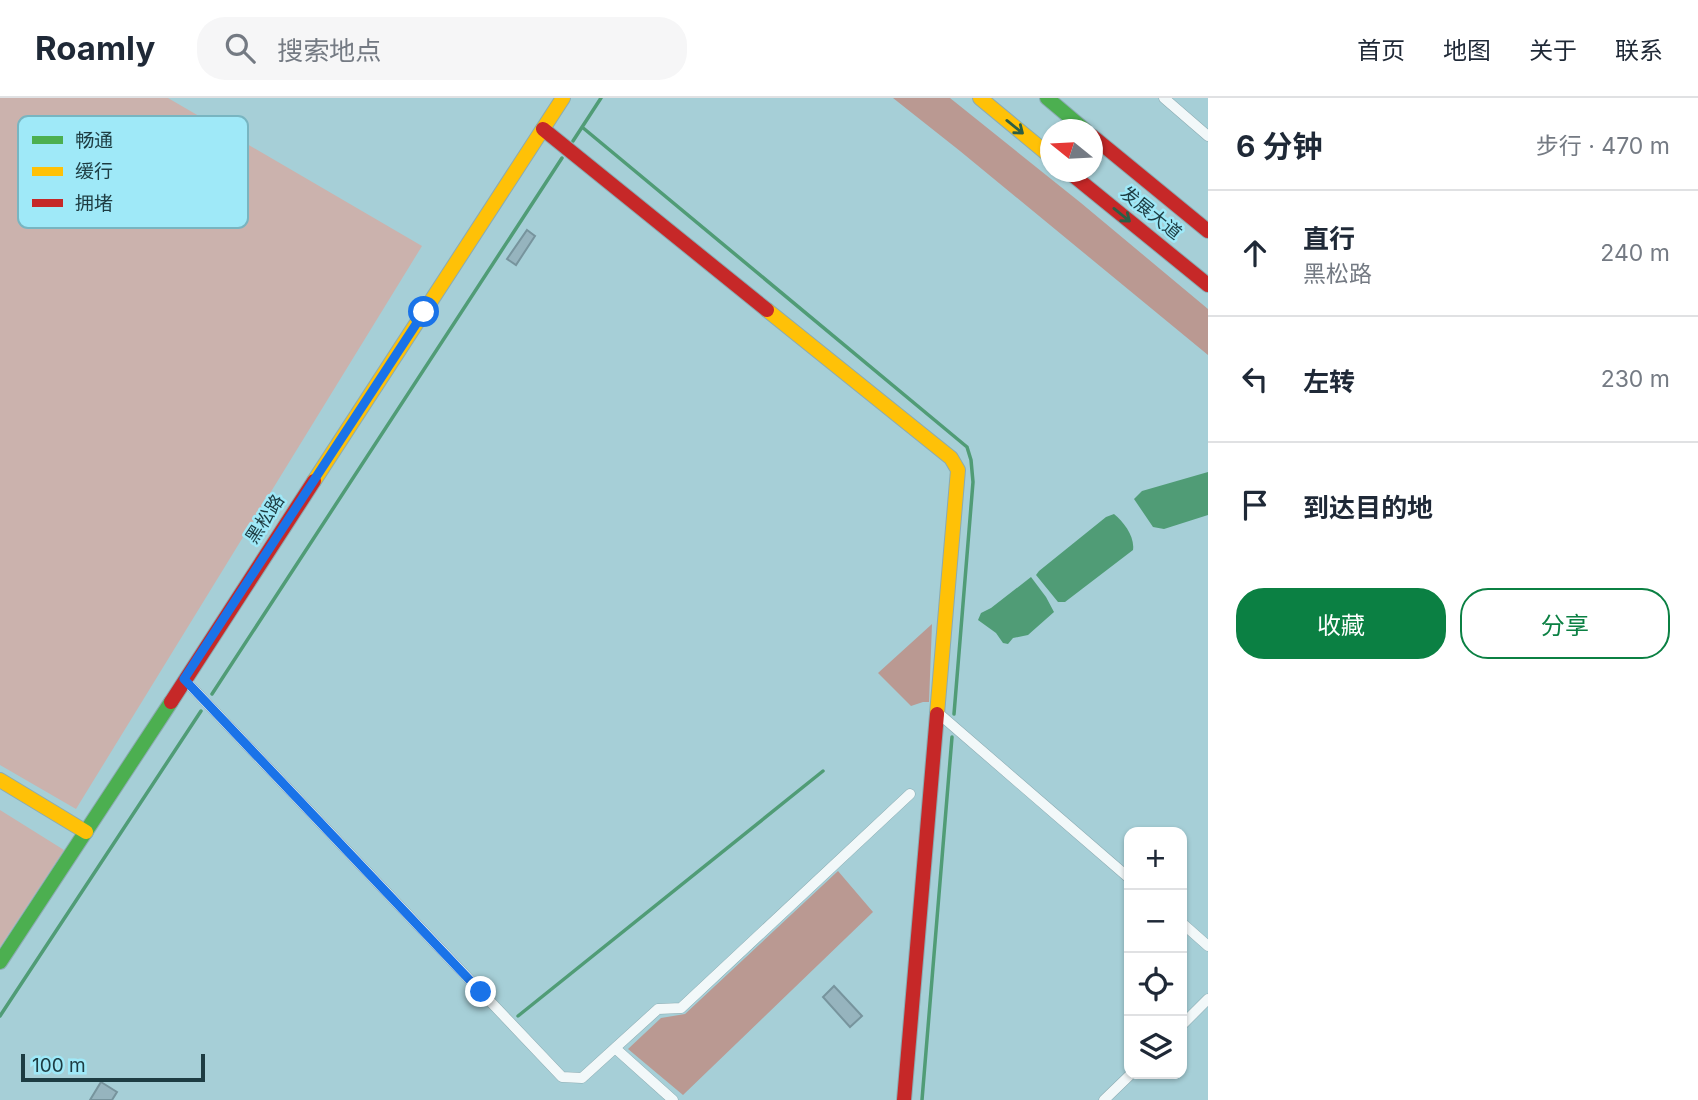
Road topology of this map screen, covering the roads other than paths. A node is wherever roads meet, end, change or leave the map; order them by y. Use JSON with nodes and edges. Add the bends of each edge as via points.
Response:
{"nodes":[{"id":1,"x":563,"y":98,"type":"edge"},
{"id":2,"x":980,"y":98,"type":"edge"},
{"id":3,"x":1046,"y":98,"type":"edge"},
{"id":4,"x":1164,"y":98,"type":"edge"},
{"id":5,"x":1072,"y":119,"type":"edge"},
{"id":6,"x":543,"y":129,"type":"junction"},
{"id":7,"x":1208,"y":136,"type":"edge"},
{"id":8,"x":1103,"y":144,"type":"edge"},
{"id":9,"x":1040,"y":147,"type":"edge"},
{"id":10,"x":1081,"y":182,"type":"edge"},
{"id":11,"x":1208,"y":231,"type":"edge"},
{"id":12,"x":1208,"y":285,"type":"edge"},
{"id":13,"x":184,"y":679,"type":"junction"},
{"id":14,"x":937,"y":712,"type":"junction"},
{"id":15,"x":0,"y":780,"type":"edge"},
{"id":16,"x":910,"y":794,"type":"dead end"},
{"id":17,"x":86,"y":832,"type":"junction"},
{"id":18,"x":1124,"y":874,"type":"edge"},
{"id":19,"x":1187,"y":927,"type":"edge"},
{"id":20,"x":1208,"y":946,"type":"edge"},
{"id":21,"x":0,"y":962,"type":"edge"},
{"id":22,"x":1208,"y":999,"type":"edge"},
{"id":23,"x":1187,"y":1020,"type":"edge"},
{"id":24,"x":615,"y":1048,"type":"junction"},
{"id":25,"x":1126,"y":1079,"type":"edge"},
{"id":26,"x":673,"y":1100,"type":"edge"},
{"id":27,"x":904,"y":1100,"type":"edge"},
{"id":28,"x":1104,"y":1100,"type":"edge"}],
"edges":[{"from":1,"to":6,"type":"street","name":"黑松路"},
{"from":2,"to":9,"type":"street","one_way":true},
{"from":3,"to":5,"type":"street"},
{"from":4,"to":7,"type":"street"},
{"from":6,"to":13,"type":"street","name":"黑松路"},
{"from":6,"to":14,"type":"street","via":[[951,458],[958,470]]},
{"from":8,"to":11,"type":"street","name":"发展大道"},
{"from":10,"to":12,"type":"street","name":"发展大道","one_way":true},
{"from":13,"to":17,"type":"street","name":"黑松路"},
{"from":13,"to":24,"type":"street","via":[[562,1077],[582,1078]]},
{"from":14,"to":18,"type":"street"},
{"from":14,"to":27,"type":"street"},
{"from":15,"to":17,"type":"street"},
{"from":16,"to":24,"type":"street","via":[[681,1008],[658,1009]]},
{"from":17,"to":21,"type":"street","name":"黑松路"},
{"from":19,"to":20,"type":"street"},
{"from":22,"to":23,"type":"street"},
{"from":24,"to":26,"type":"street"},
{"from":25,"to":28,"type":"street"}]}
